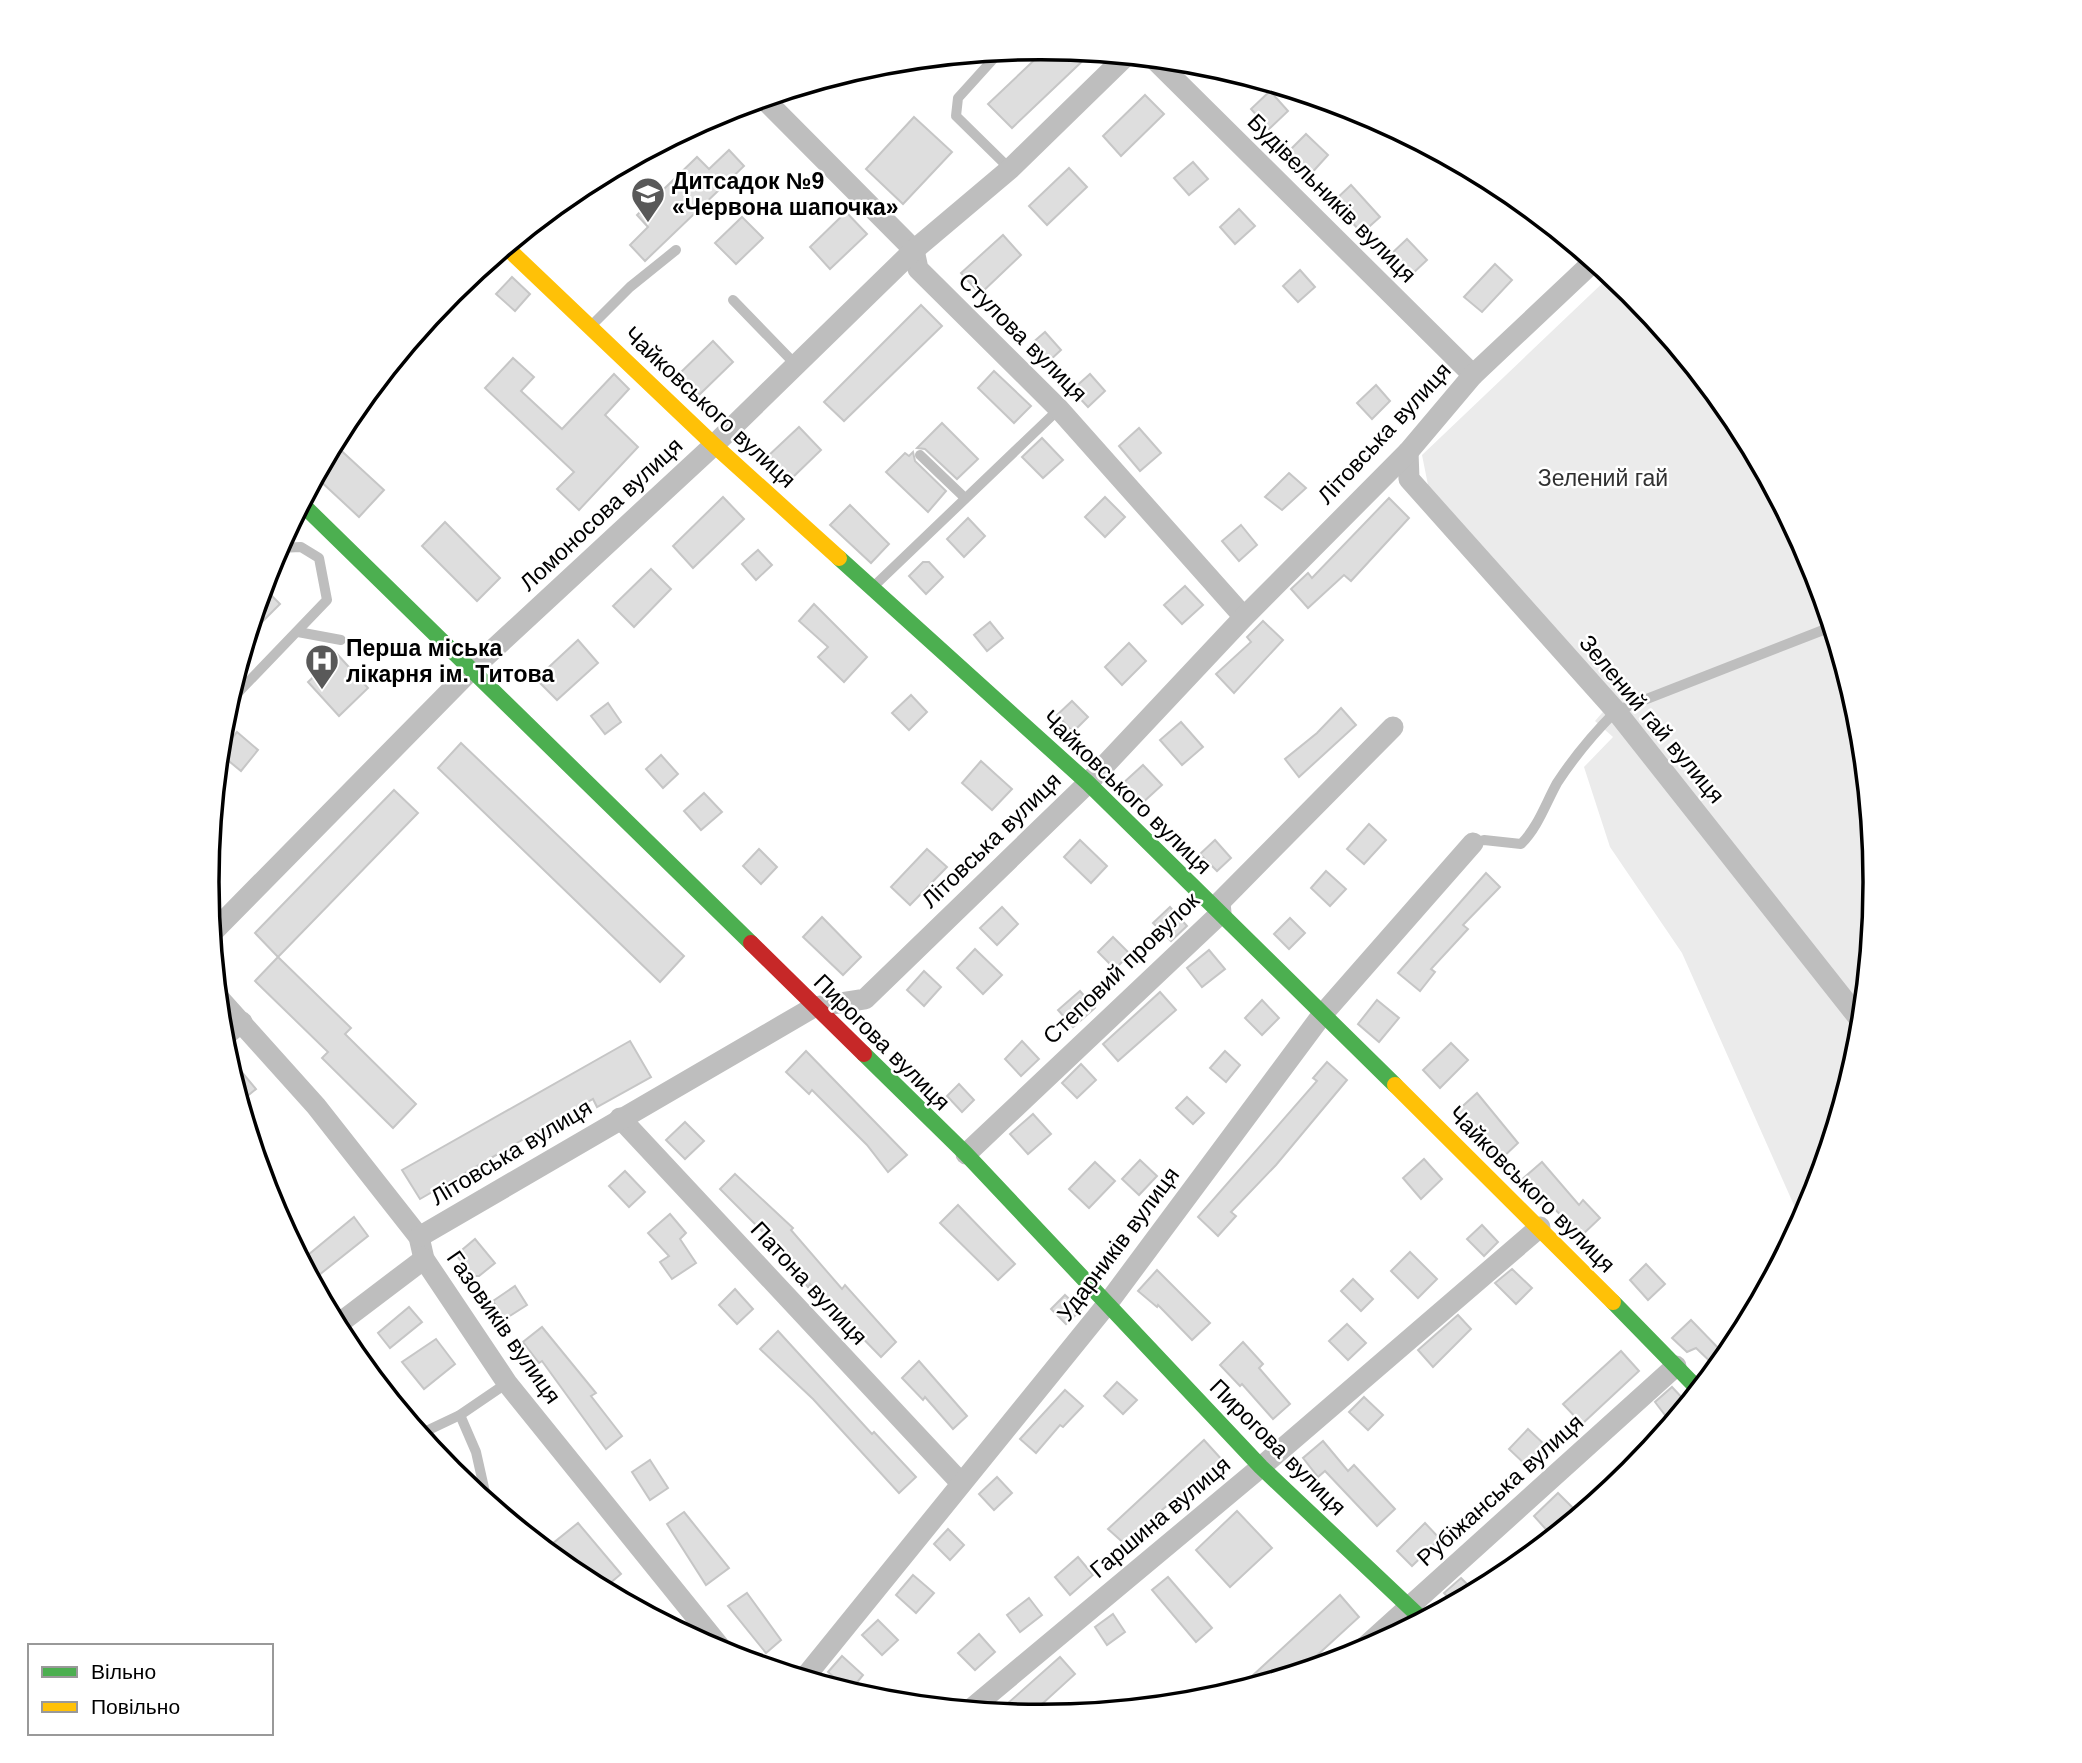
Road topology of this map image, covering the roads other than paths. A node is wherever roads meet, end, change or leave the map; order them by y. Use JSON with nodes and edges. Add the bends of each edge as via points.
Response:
{"nodes":[{"id":1,"x":992,"y":61,"type":"edge"},
{"id":2,"x":1118,"y":64,"type":"edge"},
{"id":3,"x":1165,"y":70,"type":"edge"},
{"id":4,"x":770,"y":105,"type":"edge"},
{"id":5,"x":1010,"y":169,"type":"junction"},
{"id":6,"x":676,"y":250,"type":"dead end"},
{"id":7,"x":914,"y":250,"type":"junction"},
{"id":8,"x":512,"y":253,"type":"edge"},
{"id":9,"x":1587,"y":267,"type":"edge"},
{"id":10,"x":733,"y":300,"type":"dead end"},
{"id":11,"x":590,"y":327,"type":"junction"},
{"id":12,"x":796,"y":365,"type":"junction"},
{"id":13,"x":1473,"y":375,"type":"junction"},
{"id":14,"x":1059,"y":409,"type":"junction"},
{"id":15,"x":714,"y":445,"type":"junction"},
{"id":16,"x":1408,"y":452,"type":"junction"},
{"id":17,"x":920,"y":455,"type":"dead end"},
{"id":18,"x":965,"y":498,"type":"junction"},
{"id":19,"x":308,"y":510,"type":"edge"},
{"id":20,"x":291,"y":547,"type":"edge"},
{"id":21,"x":873,"y":587,"type":"junction"},
{"id":22,"x":1244,"y":617,"type":"junction"},
{"id":23,"x":1823,"y":630,"type":"edge"},
{"id":24,"x":298,"y":632,"type":"junction"},
{"id":25,"x":341,"y":640,"type":"dead end"},
{"id":26,"x":471,"y":670,"type":"junction"},
{"id":27,"x":243,"y":688,"type":"edge"},
{"id":28,"x":1616,"y":711,"type":"junction"},
{"id":29,"x":1393,"y":727,"type":"dead end"},
{"id":30,"x":1088,"y":783,"type":"junction"},
{"id":31,"x":1473,"y":843,"type":"joint"},
{"id":32,"x":1221,"y":913,"type":"junction"},
{"id":33,"x":221,"y":924,"type":"edge"},
{"id":34,"x":814,"y":1007,"type":"junction"},
{"id":35,"x":229,"y":1009,"type":"edge"},
{"id":36,"x":1852,"y":1010,"type":"edge"},
{"id":37,"x":1322,"y":1015,"type":"junction"},
{"id":38,"x":242,"y":1022,"type":"junction"},
{"id":39,"x":233,"y":1029,"type":"edge"},
{"id":40,"x":620,"y":1118,"type":"junction"},
{"id":41,"x":966,"y":1154,"type":"junction"},
{"id":42,"x":1540,"y":1227,"type":"junction"},
{"id":43,"x":419,"y":1237,"type":"junction"},
{"id":44,"x":424,"y":1259,"type":"junction"},
{"id":45,"x":1108,"y":1303,"type":"junction"},
{"id":46,"x":346,"y":1318,"type":"edge"},
{"id":47,"x":1676,"y":1366,"type":"junction"},
{"id":48,"x":507,"y":1383,"type":"junction"},
{"id":49,"x":1692,"y":1383,"type":"edge"},
{"id":50,"x":460,"y":1415,"type":"junction"},
{"id":51,"x":429,"y":1430,"type":"edge"},
{"id":52,"x":1261,"y":1467,"type":"junction"},
{"id":53,"x":961,"y":1483,"type":"junction"},
{"id":54,"x":483,"y":1485,"type":"edge"},
{"id":55,"x":1416,"y":1613,"type":"edge"},
{"id":56,"x":709,"y":1633,"type":"edge"},
{"id":57,"x":811,"y":1670,"type":"edge"},
{"id":58,"x":980,"y":1701,"type":"edge"}],
"edges":[{"from":1,"to":5,"type":"lane","via":[[958,98],[956,116]]},
{"from":2,"to":5,"type":"street","name":"Ломоносова вулиця"},
{"from":3,"to":13,"type":"street","name":"Будівельників вулиця"},
{"from":4,"to":7,"type":"street","name":"Стулова вулиця"},
{"from":5,"to":7,"type":"street","name":"Ломоносова вулиця"},
{"from":6,"to":11,"type":"lane"},
{"from":7,"to":12,"type":"street","name":"Ломоносова вулиця"},
{"from":7,"to":14,"type":"street","name":"Стулова вулиця","via":[[918,269]]},
{"from":8,"to":11,"type":"street","name":"Чайковського вулиця"},
{"from":9,"to":13,"type":"street","name":"Літовська вулиця"},
{"from":10,"to":12,"type":"lane"},
{"from":11,"to":15,"type":"street","name":"Чайковського вулиця"},
{"from":12,"to":15,"type":"street","name":"Ломоносова вулиця"},
{"from":13,"to":16,"type":"street","name":"Літовська вулиця"},
{"from":14,"to":18,"type":"lane"},
{"from":14,"to":22,"type":"street","name":"Стулова вулиця"},
{"from":15,"to":21,"type":"street","name":"Чайковського вулиця"},
{"from":15,"to":26,"type":"street","name":"Ломоносова вулиця"},
{"from":16,"to":22,"type":"street","name":"Літовська вулиця"},
{"from":16,"to":28,"type":"street","name":"Зелений гай вулиця","via":[[1409,479]]},
{"from":17,"to":18,"type":"lane"},
{"from":18,"to":21,"type":"lane"},
{"from":19,"to":26,"type":"street","name":"Пирогова вулиця"},
{"from":20,"to":24,"type":"lane","via":[[301,547],[318,558],[327,600]]},
{"from":21,"to":30,"type":"street","name":"Чайковського вулиця"},
{"from":22,"to":30,"type":"street","name":"Літовська вулиця"},
{"from":23,"to":28,"type":"lane"},
{"from":24,"to":25,"type":"lane"},
{"from":24,"to":27,"type":"lane"},
{"from":26,"to":33,"type":"street","name":"Ломоносова вулиця"},
{"from":26,"to":34,"type":"street","name":"Пирогова вулиця"},
{"from":28,"to":31,"type":"lane","via":[[1592,734],[1558,782],[1535,830],[1521,844]]},
{"from":28,"to":36,"type":"street","name":"Зелений гай вулиця"},
{"from":29,"to":32,"type":"street","name":"Степовий провулок","via":[[1220,902]]},
{"from":30,"to":32,"type":"street","name":"Чайковського вулиця"},
{"from":30,"to":34,"type":"street","name":"Літовська вулиця","via":[[865,999]]},
{"from":31,"to":37,"type":"street","name":"Ударників вулиця"},
{"from":32,"to":37,"type":"street","name":"Чайковського вулиця"},
{"from":32,"to":41,"type":"street","name":"Степовий провулок"},
{"from":34,"to":40,"type":"street","name":"Літовська вулиця"},
{"from":34,"to":41,"type":"street","name":"Пирогова вулиця"},
{"from":35,"to":38,"type":"street","name":"Газовиків вулиця"},
{"from":37,"to":42,"type":"street","name":"Чайковського вулиця"},
{"from":37,"to":45,"type":"street","name":"Ударників вулиця"},
{"from":38,"to":39,"type":"street"},
{"from":38,"to":43,"type":"street","name":"Газовиків вулиця"},
{"from":40,"to":43,"type":"street","name":"Літовська вулиця"},
{"from":40,"to":53,"type":"street","name":"Патона вулиця"},
{"from":41,"to":45,"type":"street","name":"Пирогова вулиця"},
{"from":42,"to":47,"type":"street","name":"Чайковського вулиця"},
{"from":42,"to":52,"type":"street","name":"Гаршина вулиця"},
{"from":43,"to":44,"type":"street","name":"Газовиків вулиця"},
{"from":44,"to":46,"type":"street"},
{"from":44,"to":48,"type":"street","name":"Газовиків вулиця"},
{"from":45,"to":52,"type":"street","name":"Пирогова вулиця"},
{"from":45,"to":53,"type":"street","name":"Ударників вулиця"},
{"from":47,"to":49,"type":"street","name":"Чайковського вулиця"},
{"from":47,"to":55,"type":"street","name":"Рубіжанська вулиця"},
{"from":48,"to":50,"type":"lane"},
{"from":48,"to":56,"type":"street","name":"Газовиків вулиця"},
{"from":50,"to":51,"type":"lane"},
{"from":50,"to":54,"type":"lane"},
{"from":52,"to":55,"type":"street","name":"Пирогова вулиця"},
{"from":52,"to":58,"type":"street","name":"Гаршина вулиця"},
{"from":53,"to":57,"type":"street","name":"Ударників вулиця"}]}
